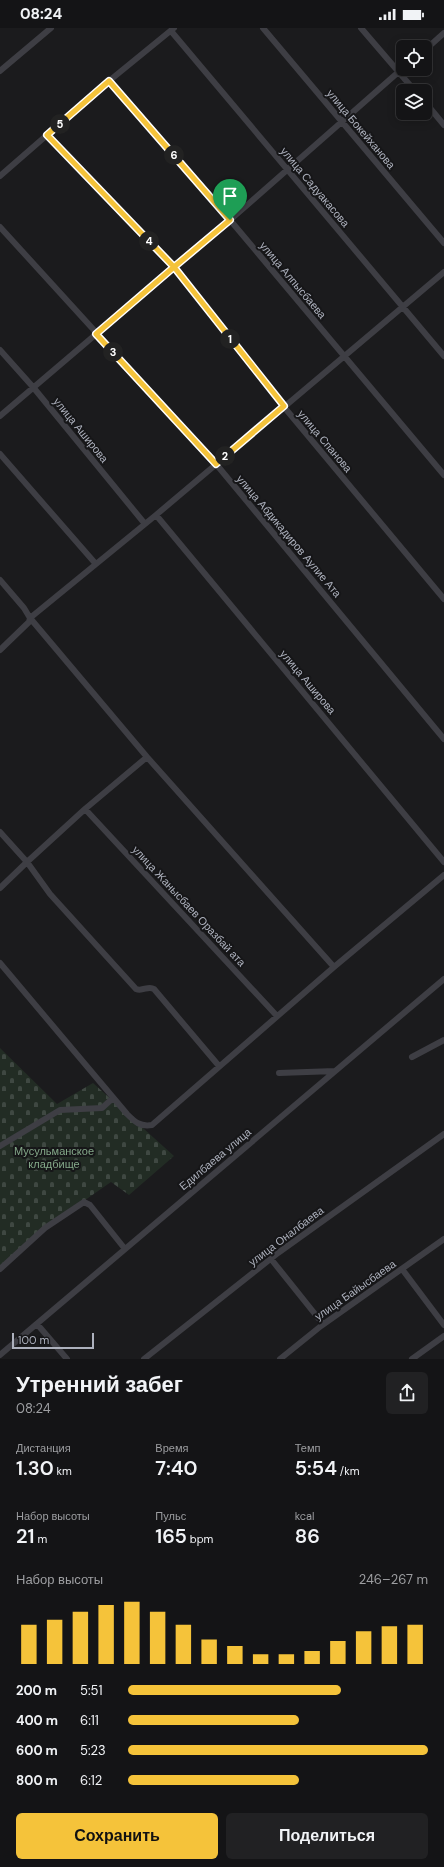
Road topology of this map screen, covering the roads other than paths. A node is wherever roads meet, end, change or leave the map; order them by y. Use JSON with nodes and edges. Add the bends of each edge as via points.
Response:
{"nodes":[{"id":1,"x":51,"y":28,"type":"edge"},
{"id":2,"x":263,"y":28,"type":"edge"},
{"id":3,"x":361,"y":28,"type":"edge"},
{"id":4,"x":172,"y":30,"type":"edge"},
{"id":5,"x":444,"y":33,"type":"edge"},
{"id":6,"x":432,"y":44,"type":"edge"},
{"id":7,"x":396,"y":65,"type":"edge"},
{"id":8,"x":0,"y":71,"type":"edge"},
{"id":9,"x":396,"y":74,"type":"edge"},
{"id":10,"x":109,"y":81,"type":"junction"},
{"id":11,"x":432,"y":110,"type":"edge"},
{"id":12,"x":341,"y":121,"type":"junction"},
{"id":13,"x":444,"y":125,"type":"edge"},
{"id":14,"x":47,"y":135,"type":"junction"},
{"id":15,"x":287,"y":168,"type":"junction"},
{"id":16,"x":0,"y":176,"type":"edge"},
{"id":17,"x":230,"y":220,"type":"junction"},
{"id":18,"x":0,"y":227,"type":"edge"},
{"id":19,"x":444,"y":242,"type":"edge"},
{"id":20,"x":174,"y":267,"type":"junction"},
{"id":21,"x":444,"y":272,"type":"edge"},
{"id":22,"x":404,"y":307,"type":"junction"},
{"id":23,"x":96,"y":334,"type":"junction"},
{"id":24,"x":0,"y":350,"type":"edge"},
{"id":25,"x":343,"y":356,"type":"junction"},
{"id":26,"x":444,"y":356,"type":"edge"},
{"id":27,"x":33,"y":387,"type":"junction"},
{"id":28,"x":284,"y":406,"type":"junction"},
{"id":29,"x":0,"y":416,"type":"edge"},
{"id":30,"x":0,"y":454,"type":"edge"},
{"id":31,"x":216,"y":464,"type":"junction"},
{"id":32,"x":444,"y":475,"type":"edge"},
{"id":33,"x":156,"y":515,"type":"junction"},
{"id":34,"x":145,"y":524,"type":"junction"},
{"id":35,"x":95,"y":563,"type":"junction"},
{"id":36,"x":0,"y":580,"type":"edge"},
{"id":37,"x":444,"y":599,"type":"edge"},
{"id":38,"x":30,"y":618,"type":"junction"},
{"id":39,"x":0,"y":650,"type":"edge"},
{"id":40,"x":444,"y":738,"type":"edge"},
{"id":41,"x":147,"y":757,"type":"junction"},
{"id":42,"x":85,"y":809,"type":"junction"},
{"id":43,"x":0,"y":832,"type":"edge"},
{"id":44,"x":26,"y":862,"type":"junction"},
{"id":45,"x":444,"y":862,"type":"edge"},
{"id":46,"x":444,"y":875,"type":"edge"},
{"id":47,"x":0,"y":888,"type":"edge"},
{"id":48,"x":0,"y":963,"type":"edge"},
{"id":49,"x":334,"y":967,"type":"junction"},
{"id":50,"x":444,"y":979,"type":"edge"},
{"id":51,"x":277,"y":1016,"type":"junction"},
{"id":52,"x":444,"y":1040,"type":"edge"},
{"id":53,"x":412,"y":1057,"type":"dead end"},
{"id":54,"x":220,"y":1066,"type":"junction"},
{"id":55,"x":335,"y":1071,"type":"junction"},
{"id":56,"x":279,"y":1073,"type":"dead end"},
{"id":57,"x":114,"y":1098,"type":"junction"},
{"id":58,"x":444,"y":1134,"type":"edge"},
{"id":59,"x":0,"y":1146,"type":"edge"},
{"id":60,"x":444,"y":1239,"type":"edge"},
{"id":61,"x":125,"y":1249,"type":"junction"},
{"id":62,"x":271,"y":1259,"type":"junction"},
{"id":63,"x":0,"y":1269,"type":"edge"},
{"id":64,"x":402,"y":1269,"type":"junction"},
{"id":65,"x":37,"y":1324,"type":"junction"},
{"id":66,"x":323,"y":1324,"type":"junction"},
{"id":67,"x":444,"y":1325,"type":"edge"},
{"id":68,"x":444,"y":1336,"type":"edge"},
{"id":69,"x":0,"y":1355,"type":"edge"},
{"id":70,"x":67,"y":1359,"type":"edge"},
{"id":71,"x":144,"y":1359,"type":"edge"},
{"id":72,"x":280,"y":1359,"type":"edge"},
{"id":73,"x":412,"y":1359,"type":"edge"}],
"edges":[{"from":1,"to":8,"type":"street"},
{"from":2,"to":12,"type":"street","name":"улица Бокейханова"},
{"from":3,"to":7,"type":"street"},
{"from":4,"to":10,"type":"street"},
{"from":4,"to":15,"type":"street","name":"улица Садуакасова"},
{"from":5,"to":6,"type":"street"},
{"from":9,"to":12,"type":"street"},
{"from":10,"to":14,"type":"street"},
{"from":10,"to":17,"type":"street","name":"улица Алпысбаева"},
{"from":11,"to":13,"type":"street"},
{"from":12,"to":15,"type":"street"},
{"from":12,"to":19,"type":"street","name":"улица Бокейханова"},
{"from":14,"to":16,"type":"street"},
{"from":14,"to":20,"type":"street","name":"улица Спанова"},
{"from":15,"to":17,"type":"street"},
{"from":15,"to":22,"type":"street","name":"улица Садуакасова"},
{"from":17,"to":20,"type":"street"},
{"from":17,"to":25,"type":"street","name":"улица Алпысбаева"},
{"from":18,"to":23,"type":"street","name":"улица Абдикадиров Аулие Ата"},
{"from":20,"to":23,"type":"street"},
{"from":20,"to":28,"type":"street","name":"улица Спанова"},
{"from":21,"to":22,"type":"street"},
{"from":22,"to":25,"type":"street"},
{"from":22,"to":26,"type":"street","name":"улица Садуакасова"},
{"from":23,"to":27,"type":"street"},
{"from":23,"to":31,"type":"street","name":"улица Абдикадиров Аулие Ата"},
{"from":24,"to":27,"type":"street","name":"улица Аширова"},
{"from":25,"to":28,"type":"street"},
{"from":25,"to":32,"type":"street","name":"улица Алпысбаева"},
{"from":27,"to":29,"type":"street"},
{"from":27,"to":34,"type":"street","name":"улица Аширова"},
{"from":28,"to":31,"type":"street"},
{"from":28,"to":37,"type":"street","name":"улица Спанова"},
{"from":30,"to":35,"type":"street"},
{"from":31,"to":33,"type":"street"},
{"from":31,"to":40,"type":"street","name":"улица Абдикадиров Аулие Ата"},
{"from":33,"to":34,"type":"street"},
{"from":33,"to":45,"type":"street","name":"улица Аширова"},
{"from":34,"to":35,"type":"street"},
{"from":35,"to":38,"type":"street"},
{"from":36,"to":38,"type":"street"},
{"from":38,"to":39,"type":"street","via":[[29,622]]},
{"from":38,"to":41,"type":"street"},
{"from":41,"to":42,"type":"street"},
{"from":41,"to":49,"type":"street"},
{"from":42,"to":44,"type":"street"},
{"from":42,"to":51,"type":"street","name":"улица Жанысбаев Оразбай ата"},
{"from":43,"to":44,"type":"street"},
{"from":44,"to":47,"type":"street"},
{"from":44,"to":54,"type":"street","via":[[50,894],[136,989],[154,989]]},
{"from":46,"to":49,"type":"street"},
{"from":48,"to":57,"type":"street"},
{"from":49,"to":51,"type":"street"},
{"from":50,"to":55,"type":"street","name":"Едилбаева улица"},
{"from":51,"to":54,"type":"street"},
{"from":52,"to":53,"type":"street"},
{"from":54,"to":57,"type":"street","via":[[152,1125],[138,1124]]},
{"from":55,"to":56,"type":"street"},
{"from":55,"to":61,"type":"street","name":"Едилбаева улица"},
{"from":57,"to":59,"type":"street","via":[[102,1108],[60,1110]]},
{"from":58,"to":62,"type":"street","name":"улица Оналбаева"},
{"from":60,"to":64,"type":"street","name":"улица Байысбаева"},
{"from":61,"to":63,"type":"street","via":[[90,1205],[84,1202],[45,1228]]},
{"from":61,"to":65,"type":"street","name":"Едилбаева улица"},
{"from":62,"to":66,"type":"street"},
{"from":62,"to":71,"type":"street","name":"улица Оналбаева"},
{"from":64,"to":66,"type":"street","name":"улица Байысбаева"},
{"from":64,"to":67,"type":"street"},
{"from":65,"to":69,"type":"street","name":"Едилбаева улица"},
{"from":65,"to":70,"type":"street"},
{"from":66,"to":72,"type":"street","name":"улица Байысбаева"},
{"from":68,"to":73,"type":"street"}]}
